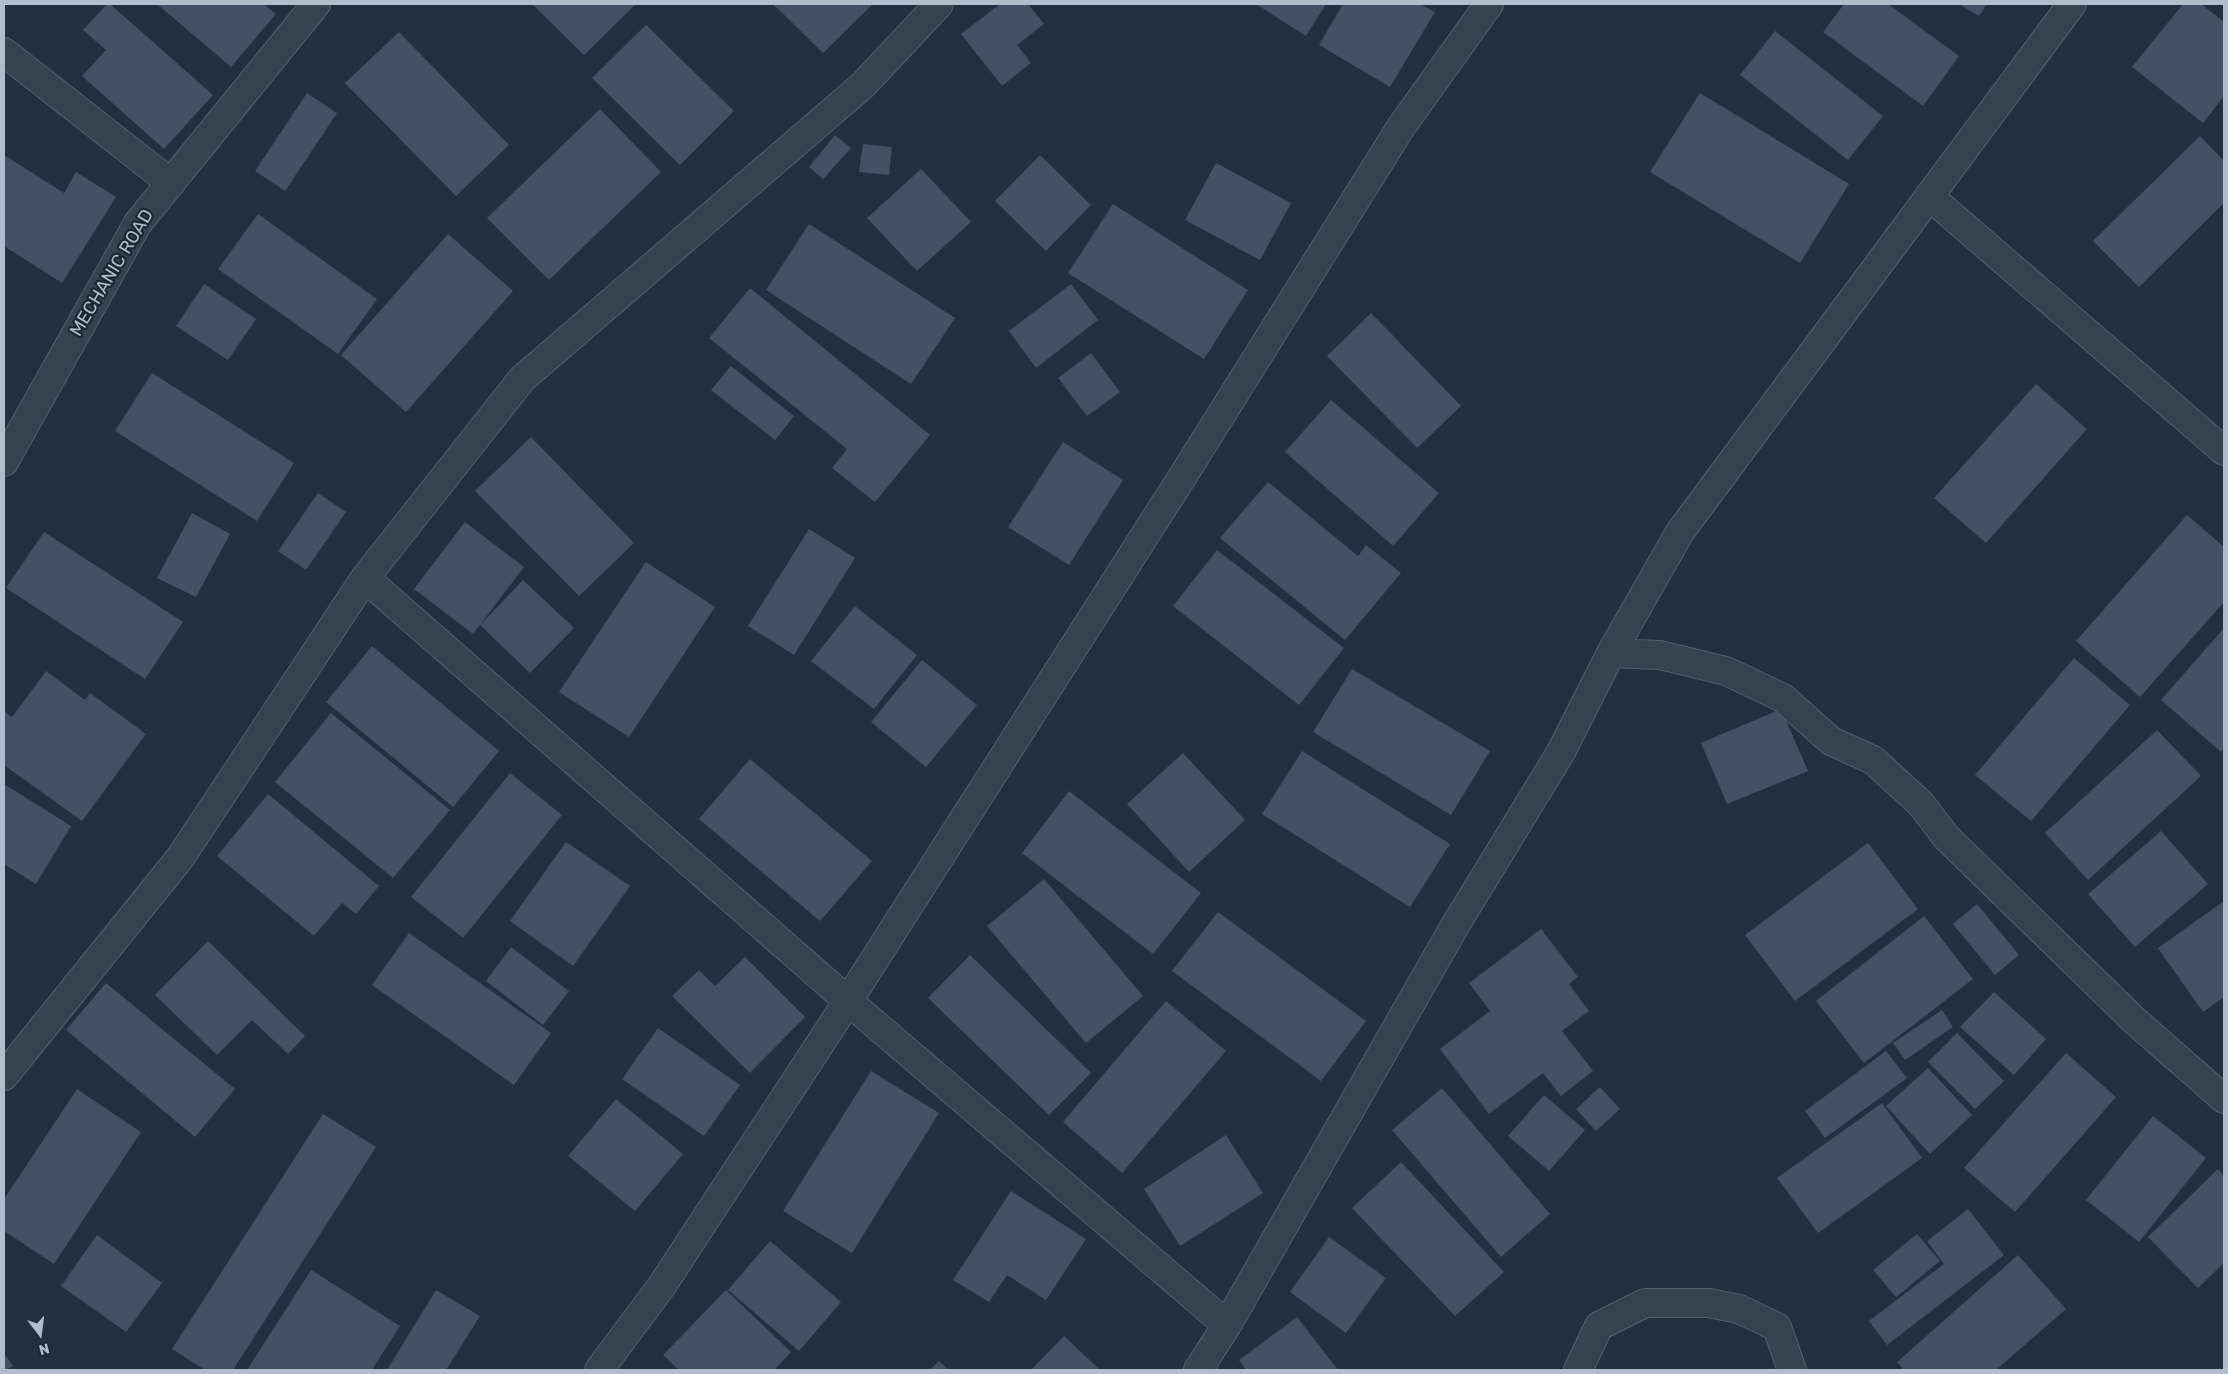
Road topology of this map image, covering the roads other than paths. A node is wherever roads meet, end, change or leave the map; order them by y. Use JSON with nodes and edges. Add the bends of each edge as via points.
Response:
{"nodes":[{"id":1,"x":316,"y":4,"type":"edge"},
{"id":2,"x":939,"y":4,"type":"edge"},
{"id":3,"x":1489,"y":4,"type":"edge"},
{"id":4,"x":2072,"y":4,"type":"edge"},
{"id":5,"x":4,"y":52,"type":"edge"},
{"id":6,"x":171,"y":182,"type":"junction"},
{"id":7,"x":1929,"y":196,"type":"junction"},
{"id":8,"x":2224,"y":451,"type":"edge"},
{"id":9,"x":4,"y":462,"type":"edge"},
{"id":10,"x":366,"y":578,"type":"junction"},
{"id":11,"x":1611,"y":653,"type":"junction"},
{"id":12,"x":848,"y":1001,"type":"junction"},
{"id":13,"x":4,"y":1076,"type":"edge"},
{"id":14,"x":2224,"y":1100,"type":"edge"},
{"id":15,"x":1227,"y":1325,"type":"junction"},
{"id":16,"x":599,"y":1370,"type":"edge"},
{"id":17,"x":1198,"y":1370,"type":"edge"},
{"id":18,"x":1578,"y":1370,"type":"edge"},
{"id":19,"x":1792,"y":1370,"type":"edge"}],
"edges":[{"from":1,"to":6,"type":"street","name":"MECHANIC ROAD"},
{"from":2,"to":10,"type":"street","via":[[863,84],[522,378]]},
{"from":3,"to":12,"type":"street","via":[[1401,127]]},
{"from":4,"to":7,"type":"street"},
{"from":5,"to":6,"type":"street"},
{"from":6,"to":9,"type":"street","name":"MECHANIC ROAD","via":[[138,223]]},
{"from":7,"to":8,"type":"street"},
{"from":7,"to":11,"type":"street","via":[[1680,532]]},
{"from":10,"to":12,"type":"street"},
{"from":10,"to":13,"type":"street","via":[[180,858]]},
{"from":11,"to":14,"type":"street","via":[[1660,655],[1726,671],[1784,698],[1830,741],[1873,760],[1920,804],[1947,838],[2134,1021]]},
{"from":11,"to":15,"type":"street","via":[[1561,752],[1456,924]]},
{"from":12,"to":15,"type":"street"},
{"from":12,"to":16,"type":"street","via":[[661,1287]]},
{"from":15,"to":17,"type":"street"},
{"from":18,"to":19,"type":"street","via":[[1600,1326],[1645,1304],[1709,1303],[1739,1309],[1777,1327]]}]}
